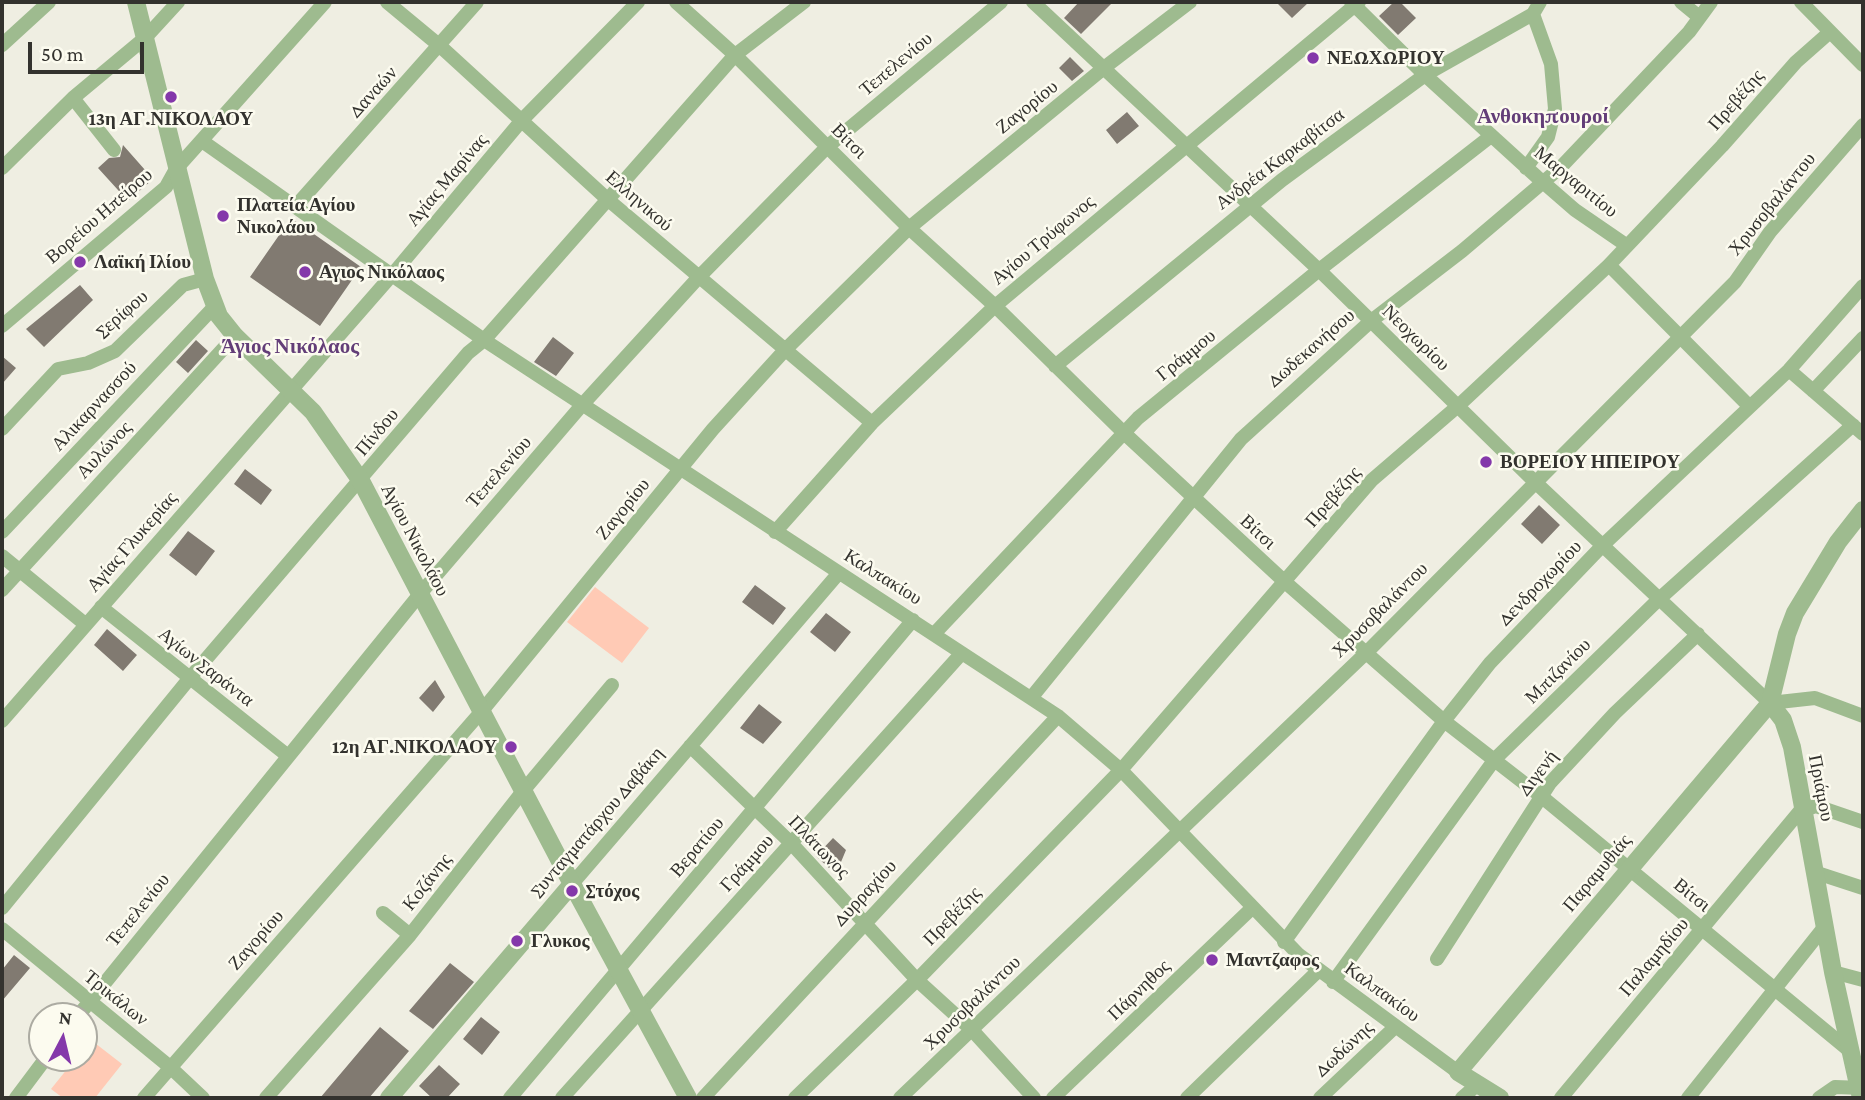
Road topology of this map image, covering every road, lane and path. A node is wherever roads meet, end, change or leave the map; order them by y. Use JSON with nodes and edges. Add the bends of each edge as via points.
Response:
{"nodes":[{"id":1,"x":49,"y":2,"type":"edge"},
{"id":2,"x":136,"y":2,"type":"edge"},
{"id":3,"x":178,"y":2,"type":"edge"},
{"id":4,"x":325,"y":2,"type":"edge"},
{"id":5,"x":387,"y":2,"type":"edge"},
{"id":6,"x":477,"y":2,"type":"edge"},
{"id":7,"x":638,"y":2,"type":"edge"},
{"id":8,"x":676,"y":2,"type":"edge"},
{"id":9,"x":804,"y":2,"type":"edge"},
{"id":10,"x":1000,"y":2,"type":"edge"},
{"id":11,"x":1033,"y":2,"type":"edge"},
{"id":12,"x":1190,"y":2,"type":"edge"},
{"id":13,"x":1681,"y":2,"type":"edge"},
{"id":14,"x":1710,"y":2,"type":"edge"},
{"id":15,"x":1801,"y":2,"type":"edge"},
{"id":16,"x":1355,"y":3,"type":"edge"},
{"id":17,"x":1536,"y":5,"type":"edge"},
{"id":18,"x":1698,"y":16,"type":"junction"},
{"id":19,"x":1830,"y":32,"type":"junction"},
{"id":20,"x":145,"y":38,"type":"junction"},
{"id":21,"x":2,"y":45,"type":"edge"},
{"id":22,"x":440,"y":46,"type":"junction"},
{"id":23,"x":735,"y":55,"type":"junction"},
{"id":24,"x":1863,"y":65,"type":"edge"},
{"id":25,"x":1105,"y":67,"type":"junction"},
{"id":26,"x":1425,"y":75,"type":"junction"},
{"id":27,"x":73,"y":98,"type":"junction"},
{"id":28,"x":522,"y":120,"type":"junction"},
{"id":29,"x":1863,"y":125,"type":"edge"},
{"id":30,"x":1491,"y":136,"type":"junction"},
{"id":31,"x":202,"y":141,"type":"junction"},
{"id":32,"x":1185,"y":145,"type":"junction"},
{"id":33,"x":827,"y":147,"type":"junction"},
{"id":34,"x":114,"y":150,"type":"dead end"},
{"id":35,"x":2,"y":167,"type":"edge"},
{"id":36,"x":1527,"y":168,"type":"junction"},
{"id":37,"x":177,"y":169,"type":"junction"},
{"id":38,"x":1542,"y":182,"type":"junction"},
{"id":39,"x":606,"y":198,"type":"junction"},
{"id":40,"x":1248,"y":206,"type":"junction"},
{"id":41,"x":295,"y":207,"type":"junction"},
{"id":42,"x":909,"y":228,"type":"junction"},
{"id":43,"x":1626,"y":245,"type":"junction"},
{"id":44,"x":1609,"y":265,"type":"junction"},
{"id":45,"x":1319,"y":270,"type":"junction"},
{"id":46,"x":393,"y":275,"type":"junction"},
{"id":47,"x":698,"y":278,"type":"junction"},
{"id":48,"x":205,"y":279,"type":"junction"},
{"id":49,"x":1863,"y":286,"type":"edge"},
{"id":50,"x":215,"y":306,"type":"junction"},
{"id":51,"x":995,"y":306,"type":"junction"},
{"id":52,"x":1371,"y":321,"type":"junction"},
{"id":53,"x":2,"y":326,"type":"edge"},
{"id":54,"x":235,"y":336,"type":"junction"},
{"id":55,"x":1677,"y":337,"type":"junction"},
{"id":56,"x":1863,"y":338,"type":"edge"},
{"id":57,"x":484,"y":340,"type":"junction"},
{"id":58,"x":785,"y":350,"type":"junction"},
{"id":59,"x":1055,"y":366,"type":"junction"},
{"id":60,"x":1788,"y":370,"type":"junction"},
{"id":61,"x":291,"y":388,"type":"junction"},
{"id":62,"x":1813,"y":391,"type":"junction"},
{"id":63,"x":582,"y":405,"type":"junction"},
{"id":64,"x":1458,"y":406,"type":"junction"},
{"id":65,"x":1749,"y":406,"type":"junction"},
{"id":66,"x":872,"y":423,"type":"junction"},
{"id":67,"x":2,"y":429,"type":"edge"},
{"id":68,"x":1858,"y":430,"type":"edge"},
{"id":69,"x":1123,"y":432,"type":"junction"},
{"id":70,"x":680,"y":470,"type":"junction"},
{"id":71,"x":361,"y":481,"type":"junction"},
{"id":72,"x":1534,"y":481,"type":"junction"},
{"id":73,"x":1193,"y":498,"type":"junction"},
{"id":74,"x":1863,"y":510,"type":"edge"},
{"id":75,"x":2,"y":532,"type":"edge"},
{"id":76,"x":775,"y":533,"type":"junction"},
{"id":77,"x":1603,"y":545,"type":"junction"},
{"id":78,"x":2,"y":556,"type":"edge"},
{"id":79,"x":20,"y":570,"type":"junction"},
{"id":80,"x":838,"y":574,"type":"junction"},
{"id":81,"x":1285,"y":582,"type":"junction"},
{"id":82,"x":2,"y":590,"type":"edge"},
{"id":83,"x":420,"y":594,"type":"junction"},
{"id":84,"x":1658,"y":600,"type":"junction"},
{"id":85,"x":101,"y":607,"type":"junction"},
{"id":86,"x":913,"y":620,"type":"junction"},
{"id":87,"x":85,"y":624,"type":"junction"},
{"id":88,"x":934,"y":634,"type":"junction"},
{"id":89,"x":1698,"y":634,"type":"junction"},
{"id":90,"x":1366,"y":653,"type":"junction"},
{"id":91,"x":961,"y":654,"type":"junction"},
{"id":92,"x":188,"y":679,"type":"junction"},
{"id":93,"x":612,"y":685,"type":"dead end"},
{"id":94,"x":1031,"y":698,"type":"junction"},
{"id":95,"x":1770,"y":703,"type":"junction"},
{"id":96,"x":481,"y":712,"type":"junction"},
{"id":97,"x":1058,"y":716,"type":"junction"},
{"id":98,"x":1863,"y":716,"type":"edge"},
{"id":99,"x":2,"y":721,"type":"edge"},
{"id":100,"x":1444,"y":721,"type":"junction"},
{"id":101,"x":690,"y":746,"type":"junction"},
{"id":102,"x":288,"y":756,"type":"junction"},
{"id":103,"x":1495,"y":759,"type":"junction"},
{"id":104,"x":1121,"y":770,"type":"junction"},
{"id":105,"x":523,"y":790,"type":"junction"},
{"id":106,"x":1542,"y":797,"type":"junction"},
{"id":107,"x":755,"y":808,"type":"junction"},
{"id":108,"x":1804,"y":808,"type":"junction"},
{"id":109,"x":1863,"y":822,"type":"edge"},
{"id":110,"x":1180,"y":832,"type":"junction"},
{"id":111,"x":791,"y":843,"type":"junction"},
{"id":112,"x":1629,"y":867,"type":"junction"},
{"id":113,"x":1814,"y":872,"type":"junction"},
{"id":114,"x":572,"y":884,"type":"junction"},
{"id":115,"x":1863,"y":888,"type":"edge"},
{"id":116,"x":2,"y":908,"type":"edge"},
{"id":117,"x":1251,"y":909,"type":"junction"},
{"id":118,"x":383,"y":913,"type":"dead end"},
{"id":119,"x":864,"y":922,"type":"junction"},
{"id":120,"x":1825,"y":926,"type":"junction"},
{"id":121,"x":1703,"y":928,"type":"junction"},
{"id":122,"x":2,"y":929,"type":"edge"},
{"id":123,"x":410,"y":935,"type":"junction"},
{"id":124,"x":1284,"y":942,"type":"junction"},
{"id":125,"x":1437,"y":959,"type":"dead end"},
{"id":126,"x":618,"y":969,"type":"junction"},
{"id":127,"x":1318,"y":971,"type":"junction"},
{"id":128,"x":1833,"y":972,"type":"junction"},
{"id":129,"x":1863,"y":979,"type":"edge"},
{"id":130,"x":917,"y":980,"type":"junction"},
{"id":131,"x":1333,"y":982,"type":"junction"},
{"id":132,"x":1774,"y":991,"type":"junction"},
{"id":133,"x":89,"y":1001,"type":"junction"},
{"id":134,"x":641,"y":1011,"type":"junction"},
{"id":135,"x":1394,"y":1028,"type":"junction"},
{"id":136,"x":972,"y":1030,"type":"junction"},
{"id":137,"x":1850,"y":1051,"type":"junction"},
{"id":138,"x":170,"y":1067,"type":"junction"},
{"id":139,"x":36,"y":1072,"type":"edge"},
{"id":140,"x":1458,"y":1072,"type":"junction"},
{"id":141,"x":1478,"y":1084,"type":"junction"},
{"id":142,"x":1861,"y":1091,"type":"edge"},
{"id":143,"x":16,"y":1098,"type":"edge"},
{"id":144,"x":144,"y":1098,"type":"edge"},
{"id":145,"x":203,"y":1098,"type":"edge"},
{"id":146,"x":267,"y":1098,"type":"edge"},
{"id":147,"x":388,"y":1098,"type":"edge"},
{"id":148,"x":510,"y":1098,"type":"edge"},
{"id":149,"x":562,"y":1098,"type":"edge"},
{"id":150,"x":688,"y":1098,"type":"edge"},
{"id":151,"x":702,"y":1098,"type":"edge"},
{"id":152,"x":795,"y":1098,"type":"edge"},
{"id":153,"x":900,"y":1098,"type":"edge"},
{"id":154,"x":1034,"y":1098,"type":"edge"},
{"id":155,"x":1053,"y":1098,"type":"edge"},
{"id":156,"x":1187,"y":1098,"type":"edge"},
{"id":157,"x":1320,"y":1098,"type":"edge"},
{"id":158,"x":1462,"y":1098,"type":"edge"},
{"id":159,"x":1500,"y":1098,"type":"edge"},
{"id":160,"x":1561,"y":1098,"type":"edge"},
{"id":161,"x":1688,"y":1098,"type":"edge"},
{"id":162,"x":1819,"y":1098,"type":"edge"}],
"edges":[{"from":1,"to":21,"type":"street"},
{"from":2,"to":20,"type":"street","name":"Αγίου Νικολάου"},
{"from":3,"to":20,"type":"street"},
{"from":4,"to":31,"type":"street","name":"Βορείου Ηπείρου"},
{"from":5,"to":22,"type":"street","name":"Ελληνικού"},
{"from":6,"to":22,"type":"street","name":"Δαναών"},
{"from":7,"to":28,"type":"street","name":"Αγίας Μαρίνας"},
{"from":8,"to":23,"type":"street","name":"Βίτσι"},
{"from":9,"to":23,"type":"street","name":"Πίνδου"},
{"from":10,"to":33,"type":"street","name":"Τεπελενίου"},
{"from":11,"to":25,"type":"street","name":"Νεοχωρίου"},
{"from":12,"to":25,"type":"street","name":"Ζαγορίου"},
{"from":13,"to":18,"type":"street"},
{"from":14,"to":18,"type":"street","name":"Δωδεκανήσου"},
{"from":15,"to":19,"type":"street"},
{"from":16,"to":26,"type":"street","name":"Μαργαριτίου"},
{"from":16,"to":32,"type":"street","name":"Αγίου Τρύφωνος"},
{"from":17,"to":26,"type":"street","name":"Ανδρέα Καρκαβίτσα"},
{"from":17,"to":36,"type":"street","via":[[1555,109],[1548,137]]},
{"from":18,"to":38,"type":"street","name":"Δωδεκανήσου","via":[[1689,32]]},
{"from":19,"to":24,"type":"street"},
{"from":19,"to":43,"type":"street","name":"Πρεβέζης","via":[[1796,62]]},
{"from":20,"to":27,"type":"street"},
{"from":20,"to":37,"type":"street","name":"Αγίου Νικολάου"},
{"from":22,"to":28,"type":"street","name":"Ελληνικού"},
{"from":22,"to":41,"type":"street","name":"Δαναών"},
{"from":23,"to":33,"type":"street","name":"Βίτσι"},
{"from":23,"to":39,"type":"street","name":"Πίνδου"},
{"from":25,"to":32,"type":"street","name":"Νεοχωρίου"},
{"from":25,"to":42,"type":"street","name":"Ζαγορίου"},
{"from":26,"to":30,"type":"street","name":"Μαργαριτίου"},
{"from":26,"to":40,"type":"street","name":"Ανδρέα Καρκαβίτσα"},
{"from":27,"to":34,"type":"street"},
{"from":27,"to":35,"type":"street"},
{"from":28,"to":39,"type":"street","name":"Ελληνικού"},
{"from":28,"to":46,"type":"street","name":"Αγίας Μαρίνας"},
{"from":29,"to":55,"type":"street","name":"Χρυσοβαλάντου","via":[[1770,232],[1735,282]]},
{"from":30,"to":36,"type":"street","name":"Μαργαριτίου"},
{"from":30,"to":45,"type":"street","name":"Γράμμου"},
{"from":31,"to":37,"type":"street","name":"Βορείου Ηπείρου"},
{"from":31,"to":41,"type":"street","name":"Καλπακίου"},
{"from":32,"to":40,"type":"street","name":"Νεοχωρίου"},
{"from":32,"to":51,"type":"street","name":"Αγίου Τρύφωνος"},
{"from":33,"to":42,"type":"street","name":"Βίτσι"},
{"from":33,"to":47,"type":"street","name":"Τεπελενίου"},
{"from":36,"to":38,"type":"street","name":"Μαργαριτίου"},
{"from":37,"to":48,"type":"street","name":"Αγίου Νικολάου"},
{"from":37,"to":53,"type":"street","name":"Βορείου Ηπείρου","via":[[166,187]]},
{"from":38,"to":43,"type":"street","name":"Μαργαριτίου"},
{"from":38,"to":52,"type":"street","name":"Δωδεκανήσου"},
{"from":39,"to":47,"type":"street","name":"Ελληνικού"},
{"from":39,"to":57,"type":"street","name":"Πίνδου"},
{"from":40,"to":45,"type":"street","name":"Νεοχωρίου"},
{"from":40,"to":59,"type":"street","name":"Ανδρέα Καρκαβίτσα"},
{"from":41,"to":46,"type":"street","name":"Καλπακίου"},
{"from":42,"to":51,"type":"street","name":"Βίτσι"},
{"from":42,"to":58,"type":"street","name":"Ζαγορίου"},
{"from":43,"to":44,"type":"street","name":"Πρεβέζης"},
{"from":44,"to":55,"type":"street"},
{"from":44,"to":64,"type":"street","name":"Πρεβέζης"},
{"from":45,"to":52,"type":"street","name":"Νεοχωρίου"},
{"from":45,"to":69,"type":"street","name":"Γράμμου"},
{"from":46,"to":57,"type":"street","name":"Καλπακίου"},
{"from":46,"to":61,"type":"street","name":"Αγίας Μαρίνας"},
{"from":47,"to":58,"type":"street","name":"Ελληνικού"},
{"from":47,"to":63,"type":"street","name":"Τεπελενίου"},
{"from":48,"to":50,"type":"street","name":"Αγίου Νικολάου"},
{"from":48,"to":67,"type":"street","name":"Σερίφου","via":[[183,285],[115,351],[58,369]]},
{"from":49,"to":60,"type":"street","name":"Δενδροχωρίου"},
{"from":50,"to":54,"type":"street","name":"Αγίου Νικολάου"},
{"from":50,"to":75,"type":"street","name":"Αλικαρνασσού"},
{"from":51,"to":59,"type":"street","name":"Βίτσι"},
{"from":51,"to":66,"type":"street","name":"Αγίου Τρύφωνος"},
{"from":52,"to":64,"type":"street","name":"Νεοχωρίου"},
{"from":52,"to":73,"type":"street","name":"Δωδεκανήσου","via":[[1276,404]]},
{"from":54,"to":61,"type":"street","name":"Αγίου Νικολάου"},
{"from":54,"to":79,"type":"street","name":"Αυλώνος"},
{"from":55,"to":65,"type":"street"},
{"from":55,"to":72,"type":"street","name":"Χρυσοβαλάντου"},
{"from":56,"to":62,"type":"street"},
{"from":57,"to":63,"type":"street","name":"Καλπακίου"},
{"from":57,"to":71,"type":"street","name":"Πίνδου","via":[[468,353]]},
{"from":58,"to":66,"type":"street","name":"Ελληνικού"},
{"from":58,"to":70,"type":"street","name":"Ζαγορίου"},
{"from":59,"to":69,"type":"street","name":"Βίτσι"},
{"from":60,"to":62,"type":"street"},
{"from":60,"to":65,"type":"street","name":"Δενδροχωρίου"},
{"from":61,"to":71,"type":"street","name":"Αγίου Νικολάου","via":[[328,431]]},
{"from":61,"to":85,"type":"street","name":"Αγίας Γλυκερίας"},
{"from":62,"to":68,"type":"street"},
{"from":63,"to":70,"type":"street","name":"Καλπακίου"},
{"from":63,"to":83,"type":"street","name":"Τεπελενίου"},
{"from":64,"to":72,"type":"street","name":"Νεοχωρίου"},
{"from":64,"to":81,"type":"street","name":"Πρεβέζης","via":[[1372,480]]},
{"from":65,"to":77,"type":"street","name":"Δενδροχωρίου"},
{"from":66,"to":76,"type":"street","name":"Αγίου Τρύφωνος"},
{"from":68,"to":84,"type":"street","name":"Μπιζανίου"},
{"from":69,"to":73,"type":"street","name":"Βίτσι"},
{"from":69,"to":88,"type":"street","name":"Γράμμου"},
{"from":70,"to":76,"type":"street","name":"Καλπακίου"},
{"from":70,"to":96,"type":"street","name":"Ζαγορίου"},
{"from":71,"to":83,"type":"street","name":"Αγίου Νικολάου"},
{"from":71,"to":92,"type":"street","name":"Πίνδου"},
{"from":72,"to":77,"type":"street","name":"Νεοχωρίου"},
{"from":72,"to":90,"type":"street","name":"Χρυσοβαλάντου"},
{"from":73,"to":81,"type":"street","name":"Βίτσι"},
{"from":73,"to":94,"type":"street","name":"Δωδεκανήσου"},
{"from":74,"to":95,"type":"street","via":[[1838,542],[1796,613]]},
{"from":76,"to":80,"type":"street","name":"Καλπακίου"},
{"from":77,"to":84,"type":"street","name":"Νεοχωρίου"},
{"from":77,"to":100,"type":"street","name":"Δενδροχωρίου","via":[[1490,663]]},
{"from":78,"to":79,"type":"street"},
{"from":79,"to":82,"type":"street","name":"Αυλώνος"},
{"from":79,"to":87,"type":"street"},
{"from":80,"to":86,"type":"street","name":"Καλπακίου"},
{"from":80,"to":101,"type":"street","name":"Συνταγματάρχου Δαβάκη"},
{"from":81,"to":90,"type":"street","name":"Βίτσι"},
{"from":81,"to":104,"type":"street","name":"Πρεβέζης"},
{"from":83,"to":96,"type":"street","name":"Αγίου Νικολάου"},
{"from":83,"to":102,"type":"street","name":"Τεπελενίου"},
{"from":84,"to":89,"type":"street","name":"Νεοχωρίου"},
{"from":84,"to":103,"type":"street","name":"Μπιζανίου"},
{"from":85,"to":87,"type":"street","name":"Αγίας Γλυκερίας"},
{"from":85,"to":92,"type":"street","name":"Αγίων Σαράντα"},
{"from":86,"to":88,"type":"street","name":"Καλπακίου"},
{"from":86,"to":107,"type":"street","name":"Βερατίου"},
{"from":87,"to":99,"type":"street","name":"Αγίας Γλυκερίας"},
{"from":88,"to":91,"type":"street","name":"Καλπακίου"},
{"from":89,"to":95,"type":"street","name":"Νεοχωρίου"},
{"from":89,"to":106,"type":"street","name":"Διγενή","via":[[1615,713]]},
{"from":90,"to":100,"type":"street","name":"Βίτσι"},
{"from":90,"to":110,"type":"street","name":"Χρυσοβαλάντου"},
{"from":91,"to":94,"type":"street","name":"Καλπακίου"},
{"from":91,"to":111,"type":"street","name":"Γράμμου"},
{"from":92,"to":102,"type":"street","name":"Αγίων Σαράντα"},
{"from":92,"to":116,"type":"street","name":"Πίνδου"},
{"from":93,"to":105,"type":"street","name":"Κοζάνης"},
{"from":94,"to":97,"type":"street","name":"Καλπακίου"},
{"from":95,"to":98,"type":"street","via":[[1815,698]]},
{"from":95,"to":108,"type":"street","name":"Πριάμου","via":[[1787,729]]},
{"from":95,"to":112,"type":"street","name":"Παραμυθιάς"},
{"from":96,"to":105,"type":"street","name":"Αγίου Νικολάου"},
{"from":96,"to":138,"type":"street","name":"Ζαγορίου"},
{"from":97,"to":104,"type":"street","name":"Καλπακίου"},
{"from":97,"to":119,"type":"street","name":"Δυρραχίου"},
{"from":100,"to":103,"type":"street","name":"Βίτσι"},
{"from":100,"to":124,"type":"street","name":"Δενδροχωρίου"},
{"from":101,"to":107,"type":"street","name":"Πλάτωνος"},
{"from":101,"to":114,"type":"street","name":"Συνταγματάρχου Δαβάκη"},
{"from":102,"to":133,"type":"street","name":"Τεπελενίου"},
{"from":103,"to":106,"type":"street","name":"Βίτσι"},
{"from":103,"to":131,"type":"street","name":"Μπιζανίου"},
{"from":104,"to":110,"type":"street","name":"Καλπακίου"},
{"from":104,"to":130,"type":"street","name":"Πρεβέζης"},
{"from":105,"to":114,"type":"street","name":"Αγίου Νικολάου"},
{"from":105,"to":123,"type":"street","name":"Κοζάνης"},
{"from":106,"to":112,"type":"street","name":"Βίτσι"},
{"from":106,"to":125,"type":"street","name":"Διγενή"},
{"from":107,"to":111,"type":"street","name":"Πλάτωνος"},
{"from":107,"to":126,"type":"street","name":"Βερατίου"},
{"from":108,"to":109,"type":"street","via":[[1816,806]]},
{"from":108,"to":113,"type":"street","name":"Πριάμου"},
{"from":108,"to":121,"type":"street","name":"Παλαμηδίου"},
{"from":110,"to":117,"type":"street","name":"Καλπακίου"},
{"from":110,"to":136,"type":"street","name":"Χρυσοβαλάντου"},
{"from":111,"to":119,"type":"street","name":"Πλάτωνος"},
{"from":111,"to":134,"type":"street","name":"Γράμμου"},
{"from":112,"to":121,"type":"street","name":"Βίτσι"},
{"from":112,"to":140,"type":"street","name":"Παραμυθιάς"},
{"from":113,"to":115,"type":"street"},
{"from":113,"to":120,"type":"street","name":"Πριάμου"},
{"from":114,"to":126,"type":"street","name":"Αγίου Νικολάου"},
{"from":114,"to":147,"type":"street","name":"Συνταγματάρχου Δαβάκη"},
{"from":117,"to":124,"type":"street","name":"Καλπακίου"},
{"from":117,"to":155,"type":"street","name":"Πάρνηθος"},
{"from":118,"to":123,"type":"street"},
{"from":119,"to":130,"type":"street","name":"Πλάτωνος"},
{"from":119,"to":151,"type":"street","name":"Δυρραχίου"},
{"from":120,"to":128,"type":"street","name":"Πριάμου"},
{"from":120,"to":132,"type":"street"},
{"from":121,"to":132,"type":"street","name":"Βίτσι"},
{"from":121,"to":160,"type":"street","name":"Παλαμηδίου"},
{"from":122,"to":133,"type":"street","name":"Τρικάλων"},
{"from":123,"to":146,"type":"street","name":"Κοζάνης"},
{"from":124,"to":127,"type":"street","name":"Καλπακίου"},
{"from":126,"to":134,"type":"street","name":"Αγίου Νικολάου"},
{"from":126,"to":148,"type":"street","name":"Βερατίου"},
{"from":127,"to":131,"type":"street","name":"Καλπακίου"},
{"from":127,"to":156,"type":"street"},
{"from":128,"to":129,"type":"street"},
{"from":128,"to":137,"type":"street","name":"Πριάμου"},
{"from":130,"to":136,"type":"street","name":"Πλάτωνος"},
{"from":130,"to":152,"type":"street","name":"Πρεβέζης"},
{"from":131,"to":135,"type":"street","name":"Καλπακίου"},
{"from":132,"to":137,"type":"street","name":"Βίτσι"},
{"from":132,"to":161,"type":"street"},
{"from":133,"to":138,"type":"street","name":"Τρικάλων"},
{"from":134,"to":149,"type":"street","name":"Γράμμου"},
{"from":134,"to":150,"type":"street","name":"Αγίου Νικολάου"},
{"from":135,"to":140,"type":"street","name":"Καλπακίου"},
{"from":135,"to":157,"type":"street","name":"Δωδώνης"},
{"from":136,"to":153,"type":"street","name":"Χρυσοβαλάντου"},
{"from":136,"to":154,"type":"street","name":"Πλάτωνος"},
{"from":137,"to":142,"type":"street","name":"Πριάμου"},
{"from":138,"to":144,"type":"street","name":"Ζαγορίου"},
{"from":138,"to":145,"type":"street","name":"Τρικάλων"},
{"from":139,"to":143,"type":"street"},
{"from":140,"to":141,"type":"street","name":"Καλπακίου"},
{"from":141,"to":158,"type":"street"},
{"from":141,"to":159,"type":"street","name":"Καλπακίου"},
{"from":142,"to":162,"type":"street","via":[[1835,1087]]}]}
